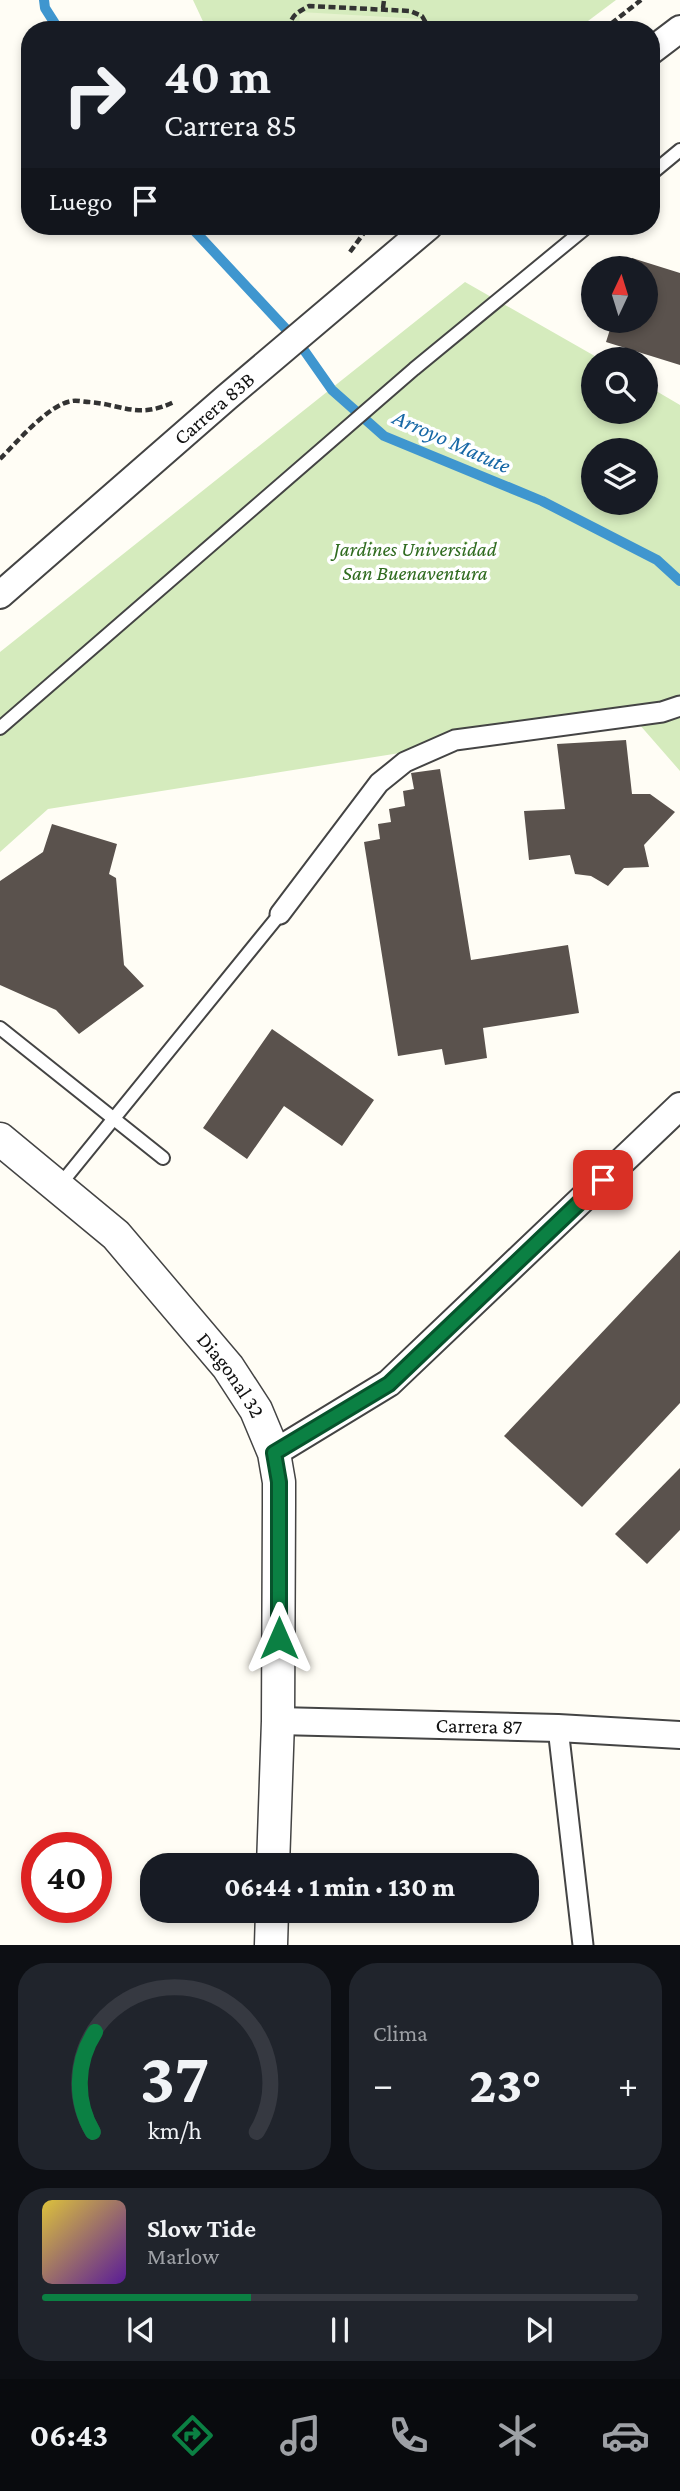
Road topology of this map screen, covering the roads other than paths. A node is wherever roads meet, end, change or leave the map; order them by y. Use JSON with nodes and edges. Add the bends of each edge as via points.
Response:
{"nodes":[{"id":1,"x":680,"y":29,"type":"edge"},
{"id":2,"x":660,"y":44,"type":"edge"},
{"id":3,"x":680,"y":150,"type":"edge"},
{"id":4,"x":660,"y":167,"type":"edge"},
{"id":5,"x":419,"y":235,"type":"edge"},
{"id":6,"x":577,"y":235,"type":"edge"},
{"id":7,"x":0,"y":595,"type":"edge"},
{"id":8,"x":680,"y":706,"type":"edge"},
{"id":9,"x":0,"y":728,"type":"edge"},
{"id":10,"x":280,"y":914,"type":"joint"},
{"id":11,"x":0,"y":1028,"type":"edge"},
{"id":12,"x":680,"y":1106,"type":"edge"},
{"id":13,"x":113,"y":1119,"type":"junction"},
{"id":14,"x":2,"y":1146,"type":"edge"},
{"id":15,"x":163,"y":1158,"type":"dead end"},
{"id":16,"x":59,"y":1186,"type":"junction"},
{"id":17,"x":274,"y":1453,"type":"junction"},
{"id":18,"x":278,"y":1721,"type":"junction"},
{"id":19,"x":558,"y":1728,"type":"junction"},
{"id":20,"x":680,"y":1735,"type":"edge"},
{"id":21,"x":274,"y":1853,"type":"edge"},
{"id":22,"x":272,"y":1923,"type":"edge"},
{"id":23,"x":271,"y":1945,"type":"edge"},
{"id":24,"x":583,"y":1945,"type":"edge"}],
"edges":[{"from":1,"to":2,"type":"street"},
{"from":3,"to":4,"type":"lane"},
{"from":5,"to":7,"type":"street","name":"Carrera 83B"},
{"from":6,"to":9,"type":"lane"},
{"from":8,"to":10,"type":"street","via":[[455,740],[405,762],[379,783]]},
{"from":10,"to":13,"type":"lane"},
{"from":11,"to":13,"type":"lane"},
{"from":12,"to":17,"type":"street","via":[[389,1384]]},
{"from":13,"to":15,"type":"lane"},
{"from":13,"to":16,"type":"lane"},
{"from":14,"to":16,"type":"street","name":"Diagonal 32"},
{"from":16,"to":17,"type":"street","name":"Diagonal 32","via":[[116,1235],[229,1367],[256,1410]]},
{"from":17,"to":18,"type":"street","name":"Diagonal 32","via":[[279,1493]]},
{"from":18,"to":19,"type":"street","name":"Carrera 87"},
{"from":18,"to":21,"type":"street","name":"Diagonal 32"},
{"from":19,"to":20,"type":"street","name":"Carrera 87"},
{"from":19,"to":24,"type":"street"},
{"from":22,"to":23,"type":"street"}]}
